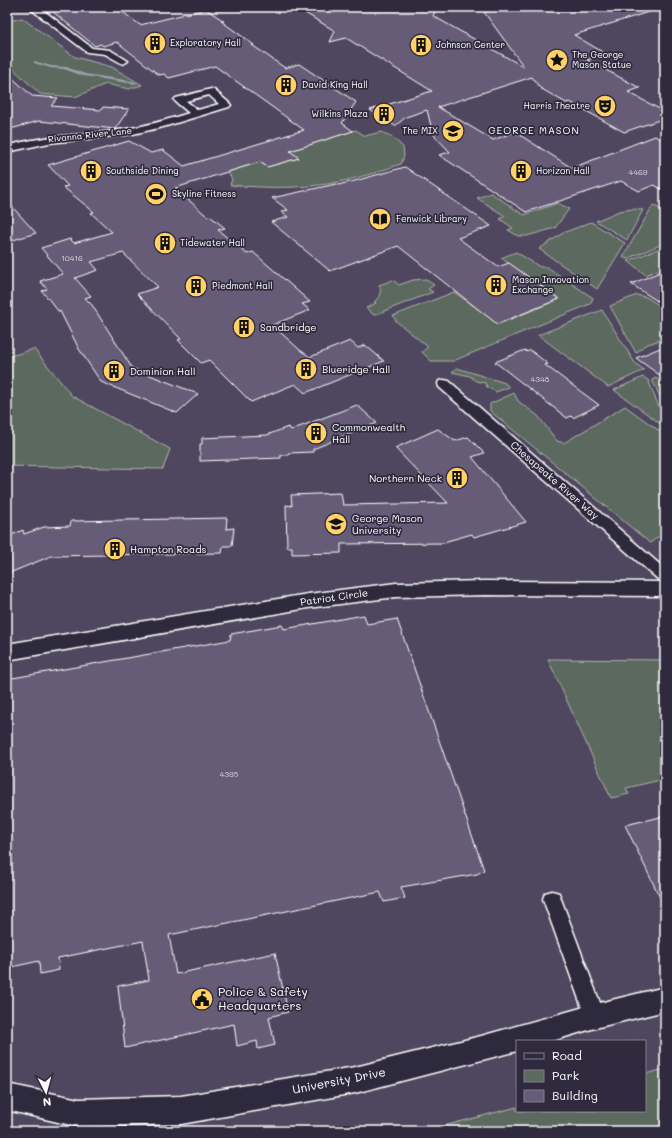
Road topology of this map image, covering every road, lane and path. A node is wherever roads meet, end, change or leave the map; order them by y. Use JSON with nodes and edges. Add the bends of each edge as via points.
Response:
{"nodes":[{"id":1,"x":35,"y":8,"type":"edge"},
{"id":2,"x":123,"y":61,"type":"dead end"},
{"id":3,"x":196,"y":114,"type":"dead end"},
{"id":4,"x":7,"y":149,"type":"edge"},
{"id":5,"x":444,"y":384,"type":"dead end"},
{"id":6,"x":665,"y":577,"type":"edge"},
{"id":7,"x":665,"y":589,"type":"edge"},
{"id":8,"x":7,"y":652,"type":"edge"},
{"id":9,"x":552,"y":899,"type":"dead end"},
{"id":10,"x":665,"y":999,"type":"edge"},
{"id":11,"x":595,"y":1016,"type":"junction"},
{"id":12,"x":7,"y":1097,"type":"edge"}],
"edges":[{"from":1,"to":2,"type":"street","via":[[90,50],[107,52]]},
{"from":3,"to":4,"type":"street","name":"Rivanna River Lane","via":[[137,131],[52,139]]},
{"from":5,"to":6,"type":"street","name":"Chesapeake River Way"},
{"from":7,"to":8,"type":"street","name":"Patriot Circle","via":[[485,588],[383,591],[308,601]]},
{"from":9,"to":11,"type":"street"},
{"from":10,"to":11,"type":"street","name":"University Drive"},
{"from":11,"to":12,"type":"street","name":"University Drive","via":[[496,1045],[355,1080],[181,1110],[79,1113]]}]}
